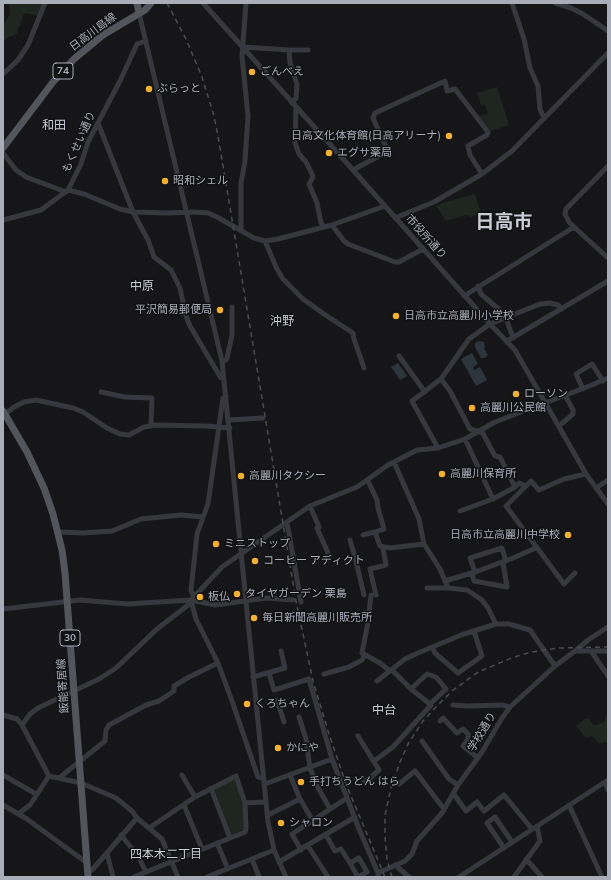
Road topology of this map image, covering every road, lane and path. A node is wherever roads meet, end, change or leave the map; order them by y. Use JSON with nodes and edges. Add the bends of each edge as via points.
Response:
{"nodes":[{"id":1,"x":45,"y":3,"type":"edge"},
{"id":2,"x":137,"y":3,"type":"edge"},
{"id":3,"x":151,"y":3,"type":"edge"},
{"id":4,"x":203,"y":3,"type":"edge"},
{"id":5,"x":246,"y":3,"type":"edge"},
{"id":6,"x":512,"y":3,"type":"edge"},
{"id":7,"x":555,"y":3,"type":"edge"},
{"id":8,"x":140,"y":13,"type":"junction"},
{"id":9,"x":608,"y":31,"type":"edge"},
{"id":10,"x":146,"y":41,"type":"junction"},
{"id":11,"x":243,"y":47,"type":"junction"},
{"id":12,"x":290,"y":50,"type":"junction"},
{"id":13,"x":308,"y":50,"type":"dead end"},
{"id":14,"x":608,"y":53,"type":"edge"},
{"id":15,"x":3,"y":74,"type":"edge"},
{"id":16,"x":294,"y":105,"type":"junction"},
{"id":17,"x":544,"y":118,"type":"junction"},
{"id":18,"x":98,"y":123,"type":"junction"},
{"id":19,"x":3,"y":148,"type":"edge"},
{"id":20,"x":3,"y":153,"type":"edge"},
{"id":21,"x":608,"y":166,"type":"edge"},
{"id":22,"x":353,"y":170,"type":"junction"},
{"id":23,"x":482,"y":174,"type":"junction"},
{"id":24,"x":67,"y":191,"type":"junction"},
{"id":25,"x":385,"y":206,"type":"junction"},
{"id":26,"x":133,"y":212,"type":"junction"},
{"id":27,"x":186,"y":213,"type":"junction"},
{"id":28,"x":395,"y":218,"type":"junction"},
{"id":29,"x":3,"y":220,"type":"edge"},
{"id":30,"x":332,"y":225,"type":"junction"},
{"id":31,"x":324,"y":227,"type":"junction"},
{"id":32,"x":574,"y":227,"type":"junction"},
{"id":33,"x":241,"y":231,"type":"junction"},
{"id":34,"x":265,"y":241,"type":"junction"},
{"id":35,"x":423,"y":249,"type":"junction"},
{"id":36,"x":608,"y":258,"type":"edge"},
{"id":37,"x":608,"y":281,"type":"edge"},
{"id":38,"x":478,"y":286,"type":"junction"},
{"id":39,"x":464,"y":296,"type":"junction"},
{"id":40,"x":232,"y":307,"type":"dead end"},
{"id":41,"x":562,"y":309,"type":"junction"},
{"id":42,"x":506,"y":318,"type":"junction"},
{"id":43,"x":490,"y":324,"type":"junction"},
{"id":44,"x":513,"y":338,"type":"junction"},
{"id":45,"x":507,"y":341,"type":"junction"},
{"id":46,"x":399,"y":356,"type":"dead end"},
{"id":47,"x":222,"y":361,"type":"junction"},
{"id":48,"x":364,"y":368,"type":"dead end"},
{"id":49,"x":608,"y":378,"type":"edge"},
{"id":50,"x":224,"y":379,"type":"junction"},
{"id":51,"x":441,"y":379,"type":"junction"},
{"id":52,"x":603,"y":381,"type":"junction"},
{"id":53,"x":582,"y":389,"type":"junction"},
{"id":54,"x":101,"y":392,"type":"dead end"},
{"id":55,"x":425,"y":392,"type":"junction"},
{"id":56,"x":565,"y":395,"type":"junction"},
{"id":57,"x":226,"y":396,"type":"junction"},
{"id":58,"x":545,"y":403,"type":"junction"},
{"id":59,"x":4,"y":414,"type":"edge"},
{"id":60,"x":263,"y":418,"type":"dead end"},
{"id":61,"x":229,"y":420,"type":"junction"},
{"id":62,"x":151,"y":425,"type":"junction"},
{"id":63,"x":559,"y":426,"type":"junction"},
{"id":64,"x":219,"y":427,"type":"junction"},
{"id":65,"x":230,"y":428,"type":"junction"},
{"id":66,"x":480,"y":431,"type":"junction"},
{"id":67,"x":465,"y":439,"type":"junction"},
{"id":68,"x":438,"y":448,"type":"junction"},
{"id":69,"x":394,"y":462,"type":"junction"},
{"id":70,"x":586,"y":474,"type":"junction"},
{"id":71,"x":368,"y":480,"type":"junction"},
{"id":72,"x":608,"y":480,"type":"edge"},
{"id":73,"x":526,"y":486,"type":"junction"},
{"id":74,"x":515,"y":487,"type":"junction"},
{"id":75,"x":596,"y":488,"type":"junction"},
{"id":76,"x":493,"y":499,"type":"junction"},
{"id":77,"x":608,"y":504,"type":"edge"},
{"id":78,"x":310,"y":506,"type":"junction"},
{"id":79,"x":460,"y":511,"type":"dead end"},
{"id":80,"x":202,"y":517,"type":"junction"},
{"id":81,"x":287,"y":522,"type":"junction"},
{"id":82,"x":58,"y":532,"type":"junction"},
{"id":83,"x":375,"y":532,"type":"junction"},
{"id":84,"x":362,"y":535,"type":"dead end"},
{"id":85,"x":350,"y":540,"type":"dead end"},
{"id":86,"x":424,"y":544,"type":"junction"},
{"id":87,"x":383,"y":548,"type":"junction"},
{"id":88,"x":536,"y":548,"type":"junction"},
{"id":89,"x":241,"y":553,"type":"junction"},
{"id":90,"x":328,"y":553,"type":"dead end"},
{"id":91,"x":505,"y":561,"type":"junction"},
{"id":92,"x":473,"y":573,"type":"junction"},
{"id":93,"x":575,"y":573,"type":"dead end"},
{"id":94,"x":445,"y":581,"type":"junction"},
{"id":95,"x":427,"y":588,"type":"dead end"},
{"id":96,"x":448,"y":588,"type":"junction"},
{"id":97,"x":364,"y":595,"type":"dead end"},
{"id":98,"x":192,"y":600,"type":"junction"},
{"id":99,"x":246,"y":600,"type":"junction"},
{"id":100,"x":293,"y":600,"type":"dead end"},
{"id":101,"x":68,"y":601,"type":"junction"},
{"id":102,"x":302,"y":602,"type":"dead end"},
{"id":103,"x":3,"y":609,"type":"edge"},
{"id":104,"x":496,"y":624,"type":"junction"},
{"id":105,"x":608,"y":627,"type":"edge"},
{"id":106,"x":474,"y":631,"type":"junction"},
{"id":107,"x":432,"y":647,"type":"junction"},
{"id":108,"x":281,"y":651,"type":"dead end"},
{"id":109,"x":575,"y":651,"type":"junction"},
{"id":110,"x":591,"y":651,"type":"junction"},
{"id":111,"x":608,"y":651,"type":"edge"},
{"id":112,"x":365,"y":655,"type":"junction"},
{"id":113,"x":218,"y":663,"type":"junction"},
{"id":114,"x":555,"y":666,"type":"junction"},
{"id":115,"x":391,"y":671,"type":"junction"},
{"id":116,"x":269,"y":673,"type":"junction"},
{"id":117,"x":324,"y":674,"type":"dead end"},
{"id":118,"x":608,"y":676,"type":"edge"},
{"id":119,"x":254,"y":678,"type":"junction"},
{"id":120,"x":377,"y":681,"type":"dead end"},
{"id":121,"x":411,"y":689,"type":"junction"},
{"id":122,"x":74,"y":692,"type":"junction"},
{"id":123,"x":277,"y":700,"type":"dead end"},
{"id":124,"x":430,"y":704,"type":"junction"},
{"id":125,"x":453,"y":705,"type":"dead end"},
{"id":126,"x":510,"y":707,"type":"junction"},
{"id":127,"x":3,"y":714,"type":"edge"},
{"id":128,"x":300,"y":717,"type":"dead end"},
{"id":129,"x":440,"y":721,"type":"dead end"},
{"id":130,"x":284,"y":722,"type":"dead end"},
{"id":131,"x":22,"y":725,"type":"junction"},
{"id":132,"x":358,"y":736,"type":"dead end"},
{"id":133,"x":422,"y":741,"type":"dead end"},
{"id":134,"x":478,"y":758,"type":"junction"},
{"id":135,"x":332,"y":759,"type":"junction"},
{"id":136,"x":80,"y":761,"type":"junction"},
{"id":137,"x":374,"y":762,"type":"junction"},
{"id":138,"x":310,"y":768,"type":"junction"},
{"id":139,"x":3,"y":775,"type":"edge"},
{"id":140,"x":182,"y":775,"type":"dead end"},
{"id":141,"x":290,"y":775,"type":"junction"},
{"id":142,"x":49,"y":776,"type":"junction"},
{"id":143,"x":60,"y":778,"type":"junction"},
{"id":144,"x":606,"y":781,"type":"edge"},
{"id":145,"x":264,"y":782,"type":"junction"},
{"id":146,"x":81,"y":783,"type":"junction"},
{"id":147,"x":364,"y":783,"type":"dead end"},
{"id":148,"x":399,"y":784,"type":"dead end"},
{"id":149,"x":458,"y":785,"type":"junction"},
{"id":150,"x":211,"y":788,"type":"junction"},
{"id":151,"x":608,"y":790,"type":"edge"},
{"id":152,"x":453,"y":793,"type":"junction"},
{"id":153,"x":36,"y":794,"type":"junction"},
{"id":154,"x":195,"y":798,"type":"junction"},
{"id":155,"x":347,"y":798,"type":"junction"},
{"id":156,"x":300,"y":799,"type":"junction"},
{"id":157,"x":266,"y":802,"type":"junction"},
{"id":158,"x":245,"y":803,"type":"junction"},
{"id":159,"x":3,"y":805,"type":"edge"},
{"id":160,"x":184,"y":805,"type":"junction"},
{"id":161,"x":569,"y":805,"type":"junction"},
{"id":162,"x":330,"y":809,"type":"junction"},
{"id":163,"x":444,"y":809,"type":"junction"},
{"id":164,"x":18,"y":814,"type":"junction"},
{"id":165,"x":268,"y":815,"type":"junction"},
{"id":166,"x":355,"y":817,"type":"junction"},
{"id":167,"x":137,"y":818,"type":"junction"},
{"id":168,"x":313,"y":821,"type":"junction"},
{"id":169,"x":537,"y":826,"type":"junction"},
{"id":170,"x":149,"y":828,"type":"junction"},
{"id":171,"x":532,"y":829,"type":"junction"},
{"id":172,"x":121,"y":835,"type":"junction"},
{"id":173,"x":326,"y":835,"type":"junction"},
{"id":174,"x":230,"y":838,"type":"junction"},
{"id":175,"x":512,"y":842,"type":"junction"},
{"id":176,"x":217,"y":843,"type":"junction"},
{"id":177,"x":308,"y":846,"type":"junction"},
{"id":178,"x":504,"y":848,"type":"junction"},
{"id":179,"x":202,"y":849,"type":"junction"},
{"id":180,"x":274,"y":850,"type":"junction"},
{"id":181,"x":301,"y":850,"type":"junction"},
{"id":182,"x":108,"y":853,"type":"junction"},
{"id":183,"x":252,"y":859,"type":"junction"},
{"id":184,"x":526,"y":859,"type":"junction"},
{"id":185,"x":172,"y":862,"type":"junction"},
{"id":186,"x":279,"y":862,"type":"junction"},
{"id":187,"x":87,"y":863,"type":"junction"},
{"id":188,"x":350,"y":863,"type":"dead end"},
{"id":189,"x":395,"y":865,"type":"junction"},
{"id":190,"x":228,"y":869,"type":"junction"},
{"id":191,"x":146,"y":872,"type":"junction"},
{"id":192,"x":608,"y":874,"type":"edge"},
{"id":193,"x":88,"y":875,"type":"edge"},
{"id":194,"x":378,"y":875,"type":"edge"},
{"id":195,"x":113,"y":877,"type":"edge"},
{"id":196,"x":134,"y":877,"type":"edge"},
{"id":197,"x":178,"y":877,"type":"edge"},
{"id":198,"x":207,"y":877,"type":"edge"},
{"id":199,"x":259,"y":877,"type":"edge"},
{"id":200,"x":286,"y":877,"type":"edge"},
{"id":201,"x":328,"y":877,"type":"edge"},
{"id":202,"x":409,"y":877,"type":"edge"},
{"id":203,"x":459,"y":877,"type":"edge"},
{"id":204,"x":514,"y":877,"type":"edge"},
{"id":205,"x":542,"y":877,"type":"edge"},
{"id":206,"x":603,"y":877,"type":"edge"}],
"edges":[{"from":1,"to":15,"type":"street","via":[[28,45],[18,60]]},
{"from":2,"to":8,"type":"main road"},
{"from":3,"to":8,"type":"main road","name":"日高川島線","number":"74"},
{"from":4,"to":11,"type":"street","name":"市役所通り"},
{"from":5,"to":11,"type":"street"},
{"from":6,"to":17,"type":"street","via":[[530,68],[538,86],[540,108]]},
{"from":7,"to":9,"type":"street","via":[[572,8]]},
{"from":8,"to":10,"type":"street"},
{"from":8,"to":19,"type":"main road","name":"日高川島線","number":"74","via":[[103,35],[74,58]]},
{"from":10,"to":18,"type":"street","name":"もくせい通り","via":[[137,44]]},
{"from":10,"to":27,"type":"street"},
{"from":11,"to":12,"type":"street"},
{"from":11,"to":16,"type":"street","name":"市役所通り"},
{"from":11,"to":33,"type":"street","via":[[248,116],[241,183]]},
{"from":12,"to":13,"type":"street"},
{"from":12,"to":16,"type":"street","via":[[290,63],[297,84]]},
{"from":14,"to":17,"type":"street"},
{"from":16,"to":22,"type":"street","name":"市役所通り"},
{"from":16,"to":31,"type":"street","via":[[295,144],[313,177],[309,184]]},
{"from":17,"to":23,"type":"street","via":[[512,151]]},
{"from":18,"to":24,"type":"street","name":"もくせい通り"},
{"from":18,"to":26,"type":"street"},
{"from":20,"to":24,"type":"street","via":[[16,170],[26,177]]},
{"from":21,"to":32,"type":"street","via":[[566,209],[565,214]]},
{"from":22,"to":23,"type":"street","via":[[388,151],[373,118],[375,113],[445,81],[447,91],[455,89],[488,132],[468,146],[470,155]]},
{"from":22,"to":25,"type":"street","name":"市役所通り"},
{"from":23,"to":28,"type":"street","via":[[434,202]]},
{"from":24,"to":26,"type":"street","via":[[84,194]]},
{"from":24,"to":29,"type":"street","name":"もくせい通り","via":[[41,210]]},
{"from":25,"to":28,"type":"street","name":"市役所通り"},
{"from":25,"to":30,"type":"street"},
{"from":26,"to":27,"type":"street"},
{"from":26,"to":50,"type":"street","via":[[154,257],[171,270],[180,288],[190,326]]},
{"from":27,"to":33,"type":"street","via":[[208,213]]},
{"from":27,"to":47,"type":"street"},
{"from":28,"to":35,"type":"street","name":"市役所通り"},
{"from":30,"to":31,"type":"street"},
{"from":30,"to":35,"type":"street","via":[[348,244],[395,262]]},
{"from":31,"to":34,"type":"street"},
{"from":32,"to":36,"type":"street"},
{"from":32,"to":38,"type":"street"},
{"from":33,"to":34,"type":"street"},
{"from":34,"to":48,"type":"street","via":[[283,279],[303,299],[353,333]]},
{"from":35,"to":39,"type":"street","name":"市役所通り"},
{"from":37,"to":41,"type":"street"},
{"from":38,"to":39,"type":"street"},
{"from":38,"to":42,"type":"street","via":[[482,294]]},
{"from":39,"to":43,"type":"street","name":"市役所通り"},
{"from":40,"to":47,"type":"street","via":[[232,335],[226,360]]},
{"from":41,"to":42,"type":"street","via":[[558,304],[540,304]]},
{"from":41,"to":44,"type":"street"},
{"from":42,"to":43,"type":"street"},
{"from":42,"to":44,"type":"street"},
{"from":43,"to":45,"type":"street","name":"市役所通り"},
{"from":43,"to":51,"type":"street","via":[[469,340]]},
{"from":44,"to":45,"type":"street"},
{"from":45,"to":58,"type":"street","name":"市役所通り","via":[[518,355]]},
{"from":46,"to":55,"type":"street"},
{"from":47,"to":50,"type":"street"},
{"from":49,"to":52,"type":"street"},
{"from":50,"to":57,"type":"street"},
{"from":51,"to":55,"type":"street"},
{"from":51,"to":66,"type":"street","via":[[470,429]]},
{"from":52,"to":53,"type":"street"},
{"from":52,"to":53,"type":"street","via":[[592,364],[576,374]]},
{"from":53,"to":56,"type":"street"},
{"from":54,"to":62,"type":"street","via":[[125,397],[152,398]]},
{"from":55,"to":68,"type":"street","via":[[412,401]]},
{"from":56,"to":58,"type":"street"},
{"from":56,"to":63,"type":"street","via":[[573,414]]},
{"from":57,"to":61,"type":"street"},
{"from":57,"to":64,"type":"street","via":[[223,398]]},
{"from":58,"to":63,"type":"street","name":"市役所通り"},
{"from":58,"to":66,"type":"street","via":[[495,422]]},
{"from":59,"to":62,"type":"street","via":[[24,402],[36,400],[74,408],[120,434],[129,435]]},
{"from":59,"to":82,"type":"main road","name":"飯能寄居線","number":"30","via":[[39,476]]},
{"from":60,"to":61,"type":"street"},
{"from":61,"to":65,"type":"street"},
{"from":62,"to":64,"type":"street"},
{"from":63,"to":70,"type":"street","name":"市役所通り"},
{"from":64,"to":65,"type":"street"},
{"from":64,"to":80,"type":"street","via":[[208,504]]},
{"from":65,"to":89,"type":"street"},
{"from":66,"to":67,"type":"street"},
{"from":66,"to":74,"type":"street","via":[[495,456],[500,457]]},
{"from":67,"to":68,"type":"street"},
{"from":67,"to":76,"type":"street"},
{"from":68,"to":69,"type":"street","via":[[417,450]]},
{"from":69,"to":71,"type":"street"},
{"from":69,"to":86,"type":"street","via":[[419,519]]},
{"from":70,"to":73,"type":"street","via":[[564,479],[539,490],[530,482]]},
{"from":70,"to":75,"type":"street","name":"市役所通り"},
{"from":71,"to":78,"type":"street","via":[[338,496]]},
{"from":71,"to":83,"type":"street","via":[[377,500],[384,529]]},
{"from":72,"to":75,"type":"street"},
{"from":73,"to":74,"type":"street","via":[[518,483]]},
{"from":73,"to":88,"type":"street","via":[[506,506]]},
{"from":74,"to":76,"type":"street"},
{"from":75,"to":77,"type":"street","name":"市役所通り"},
{"from":76,"to":79,"type":"street"},
{"from":78,"to":81,"type":"street"},
{"from":78,"to":90,"type":"street"},
{"from":80,"to":82,"type":"street","via":[[181,515],[141,519],[112,531]]},
{"from":80,"to":98,"type":"street","via":[[193,565]]},
{"from":81,"to":89,"type":"street"},
{"from":81,"to":102,"type":"street"},
{"from":82,"to":101,"type":"main road","name":"飯能寄居線","number":"30"},
{"from":83,"to":84,"type":"street"},
{"from":83,"to":87,"type":"street"},
{"from":85,"to":97,"type":"street"},
{"from":86,"to":87,"type":"street"},
{"from":86,"to":94,"type":"street"},
{"from":87,"to":112,"type":"street","via":[[386,565],[370,569],[374,595],[362,651]]},
{"from":88,"to":91,"type":"street"},
{"from":88,"to":93,"type":"street","via":[[564,584]]},
{"from":89,"to":98,"type":"street","via":[[222,567]]},
{"from":89,"to":99,"type":"street"},
{"from":91,"to":92,"type":"street"},
{"from":91,"to":92,"type":"street","via":[[502,548],[470,558]]},
{"from":91,"to":92,"type":"street","via":[[507,586],[474,581]]},
{"from":92,"to":94,"type":"street"},
{"from":94,"to":96,"type":"street"},
{"from":95,"to":96,"type":"street"},
{"from":96,"to":104,"type":"street","via":[[468,590],[482,600]]},
{"from":98,"to":99,"type":"street","via":[[223,605]]},
{"from":98,"to":101,"type":"street","via":[[128,604]]},
{"from":98,"to":113,"type":"street","via":[[196,619]]},
{"from":98,"to":122,"type":"street","via":[[116,668]]},
{"from":99,"to":100,"type":"street"},
{"from":99,"to":119,"type":"street"},
{"from":101,"to":103,"type":"street"},
{"from":101,"to":122,"type":"main road","name":"飯能寄居線","number":"30"},
{"from":104,"to":106,"type":"street"},
{"from":104,"to":114,"type":"street","via":[[509,624],[530,630]]},
{"from":105,"to":109,"type":"street","name":"学校通り"},
{"from":106,"to":107,"type":"street"},
{"from":106,"to":107,"type":"street","via":[[482,656],[458,673],[435,653]]},
{"from":107,"to":115,"type":"street","via":[[405,659]]},
{"from":108,"to":116,"type":"street","via":[[285,668]]},
{"from":109,"to":110,"type":"street"},
{"from":109,"to":114,"type":"street","name":"学校通り"},
{"from":110,"to":111,"type":"street"},
{"from":110,"to":118,"type":"street"},
{"from":112,"to":115,"type":"street"},
{"from":112,"to":117,"type":"street","via":[[362,660]]},
{"from":113,"to":136,"type":"street","via":[[174,686],[174,691],[158,701],[109,726],[105,742]]},
{"from":113,"to":145,"type":"street","via":[[258,777]]},
{"from":114,"to":126,"type":"street","name":"学校通り"},
{"from":115,"to":120,"type":"street"},
{"from":115,"to":121,"type":"street"},
{"from":116,"to":119,"type":"street"},
{"from":116,"to":135,"type":"street","via":[[274,690],[309,679]]},
{"from":119,"to":145,"type":"street"},
{"from":121,"to":124,"type":"street"},
{"from":121,"to":124,"type":"street","via":[[427,674],[436,677],[446,689]]},
{"from":122,"to":131,"type":"street","via":[[38,708]]},
{"from":122,"to":136,"type":"main road","name":"飯能寄居線","number":"30"},
{"from":123,"to":130,"type":"street"},
{"from":124,"to":137,"type":"street","via":[[431,706],[407,733]]},
{"from":125,"to":126,"type":"street"},
{"from":126,"to":134,"type":"street","name":"学校通り"},
{"from":127,"to":131,"type":"street","via":[[17,719]]},
{"from":128,"to":138,"type":"street"},
{"from":129,"to":134,"type":"street","via":[[443,718],[457,733],[463,728],[468,734],[463,746]]},
{"from":131,"to":142,"type":"street"},
{"from":132,"to":137,"type":"street"},
{"from":133,"to":149,"type":"street","via":[[449,779]]},
{"from":134,"to":149,"type":"street","name":"学校通り"},
{"from":135,"to":138,"type":"street"},
{"from":135,"to":155,"type":"street"},
{"from":136,"to":143,"type":"street"},
{"from":136,"to":146,"type":"main road","name":"飯能寄居線","number":"30"},
{"from":137,"to":147,"type":"street","via":[[379,770]]},
{"from":138,"to":141,"type":"street"},
{"from":138,"to":162,"type":"street"},
{"from":139,"to":153,"type":"street"},
{"from":140,"to":154,"type":"street"},
{"from":141,"to":145,"type":"street"},
{"from":141,"to":156,"type":"street"},
{"from":142,"to":143,"type":"street"},
{"from":142,"to":153,"type":"street"},
{"from":143,"to":146,"type":"street"},
{"from":144,"to":151,"type":"street"},
{"from":144,"to":161,"type":"street"},
{"from":145,"to":157,"type":"street"},
{"from":146,"to":167,"type":"street","via":[[116,798]]},
{"from":146,"to":187,"type":"main road","name":"飯能寄居線","number":"30"},
{"from":148,"to":163,"type":"street","via":[[415,771]]},
{"from":149,"to":152,"type":"street","name":"学校通り"},
{"from":150,"to":154,"type":"street"},
{"from":150,"to":158,"type":"street","via":[[236,776]]},
{"from":150,"to":174,"type":"street"},
{"from":152,"to":163,"type":"street","name":"学校通り"},
{"from":152,"to":171,"type":"street","via":[[466,811],[477,802],[484,811],[504,794]]},
{"from":153,"to":164,"type":"street","via":[[30,805]]},
{"from":154,"to":160,"type":"street"},
{"from":155,"to":162,"type":"street"},
{"from":155,"to":166,"type":"street"},
{"from":156,"to":165,"type":"street"},
{"from":156,"to":168,"type":"street"},
{"from":157,"to":158,"type":"street"},
{"from":157,"to":165,"type":"street"},
{"from":158,"to":174,"type":"street","via":[[246,830]]},
{"from":159,"to":164,"type":"street"},
{"from":160,"to":170,"type":"street"},
{"from":160,"to":179,"type":"street"},
{"from":161,"to":169,"type":"street"},
{"from":161,"to":206,"type":"street"},
{"from":162,"to":168,"type":"street"},
{"from":163,"to":189,"type":"street","name":"学校通り","via":[[417,841],[409,858]]},
{"from":164,"to":187,"type":"street"},
{"from":165,"to":180,"type":"street"},
{"from":166,"to":173,"type":"street"},
{"from":166,"to":194,"type":"street"},
{"from":167,"to":170,"type":"street"},
{"from":167,"to":172,"type":"street"},
{"from":168,"to":181,"type":"street","via":[[292,834]]},
{"from":169,"to":171,"type":"street"},
{"from":169,"to":184,"type":"street","via":[[540,842]]},
{"from":170,"to":185,"type":"street","via":[[162,839]]},
{"from":171,"to":175,"type":"street"},
{"from":172,"to":182,"type":"street"},
{"from":172,"to":191,"type":"street","via":[[138,856]]},
{"from":173,"to":177,"type":"street"},
{"from":173,"to":188,"type":"street","via":[[335,851],[341,849]]},
{"from":174,"to":176,"type":"street"},
{"from":175,"to":178,"type":"street"},
{"from":175,"to":178,"type":"street","via":[[495,817],[487,823]]},
{"from":176,"to":179,"type":"street"},
{"from":176,"to":190,"type":"street"},
{"from":177,"to":181,"type":"street"},
{"from":177,"to":201,"type":"street"},
{"from":178,"to":203,"type":"street"},
{"from":179,"to":185,"type":"street"},
{"from":180,"to":183,"type":"street"},
{"from":180,"to":186,"type":"street"},
{"from":181,"to":186,"type":"street"},
{"from":182,"to":193,"type":"street"},
{"from":182,"to":195,"type":"street"},
{"from":183,"to":190,"type":"street"},
{"from":183,"to":199,"type":"street"},
{"from":184,"to":204,"type":"street"},
{"from":184,"to":205,"type":"street"},
{"from":185,"to":191,"type":"street"},
{"from":185,"to":197,"type":"street"},
{"from":186,"to":200,"type":"street"},
{"from":187,"to":193,"type":"main road","name":"飯能寄居線","number":"30"},
{"from":189,"to":194,"type":"street","name":"学校通り"},
{"from":189,"to":202,"type":"street"},
{"from":190,"to":198,"type":"street"},
{"from":191,"to":196,"type":"street"},
{"from":192,"to":206,"type":"street"}]}
